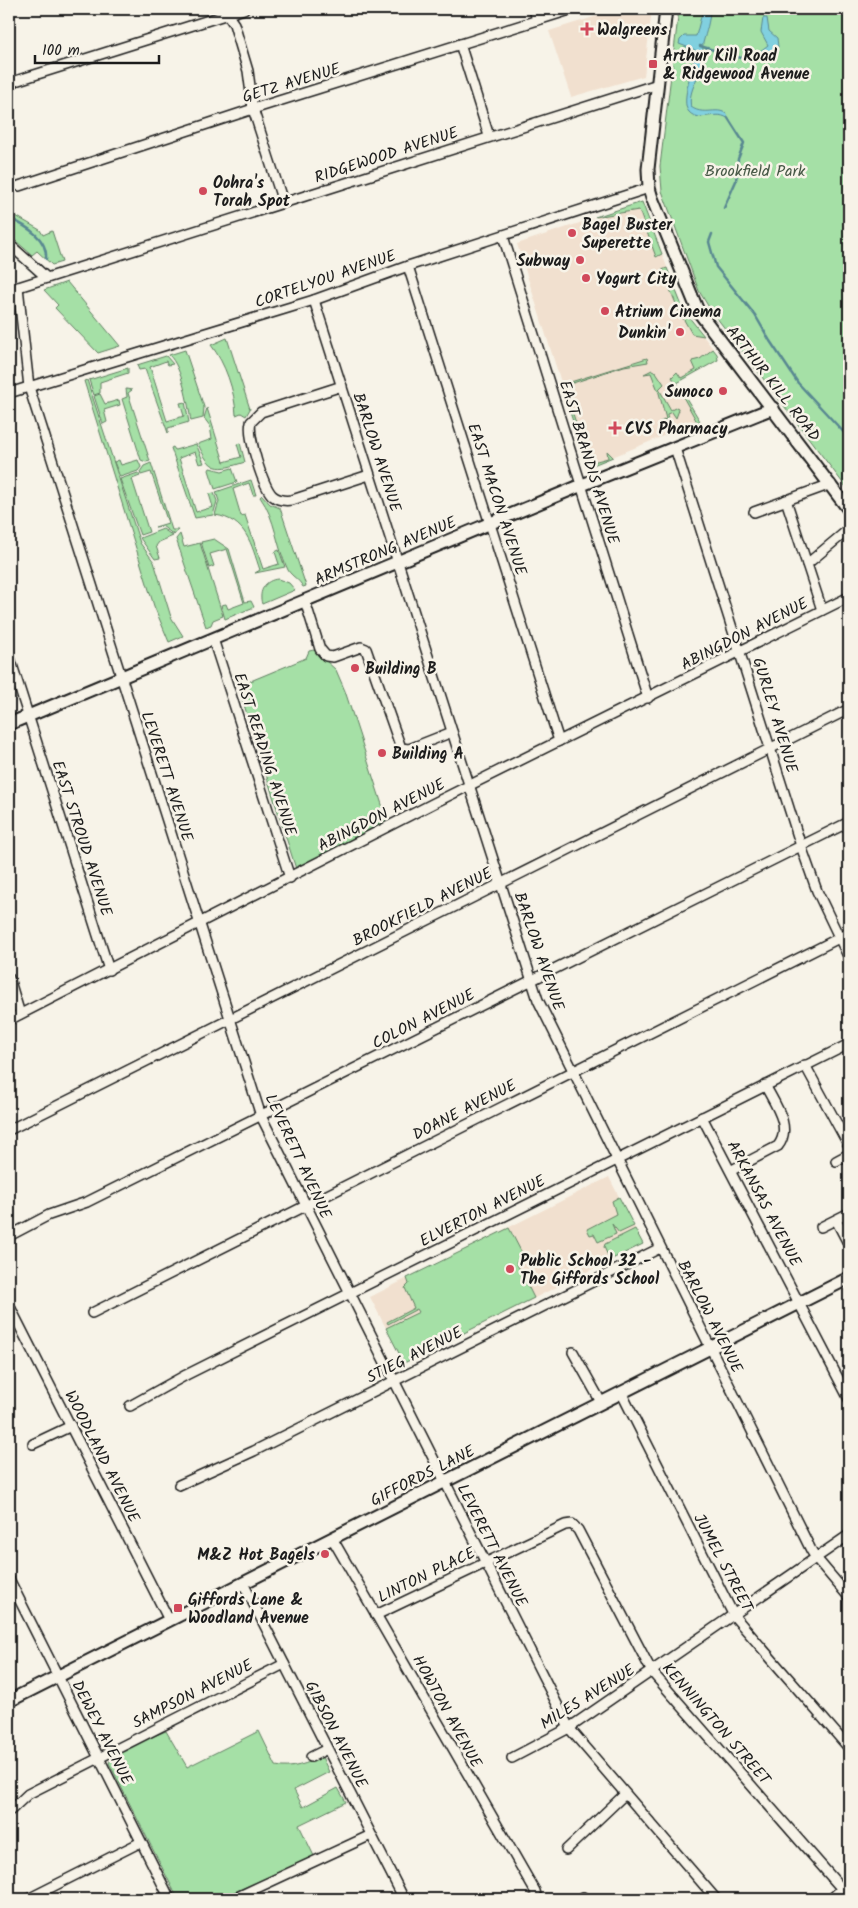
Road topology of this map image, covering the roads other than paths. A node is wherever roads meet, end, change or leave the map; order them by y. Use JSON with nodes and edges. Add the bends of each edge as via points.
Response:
{"nodes":[{"id":1,"x":244,"y":9,"type":"edge"},
{"id":2,"x":534,"y":9,"type":"edge"},
{"id":3,"x":573,"y":9,"type":"edge"},
{"id":4,"x":666,"y":9,"type":"edge"},
{"id":5,"x":225,"y":12,"type":"edge"},
{"id":6,"x":537,"y":20,"type":"junction"},
{"id":7,"x":460,"y":44,"type":"junction"},
{"id":8,"x":9,"y":83,"type":"edge"},
{"id":9,"x":658,"y":84,"type":"junction"},
{"id":10,"x":253,"y":109,"type":"junction"},
{"id":11,"x":489,"y":136,"type":"junction"},
{"id":12,"x":19,"y":186,"type":"dead end"},
{"id":13,"x":649,"y":188,"type":"junction"},
{"id":14,"x":283,"y":202,"type":"junction"},
{"id":15,"x":503,"y":236,"type":"junction"},
{"id":16,"x":9,"y":244,"type":"edge"},
{"id":17,"x":408,"y":266,"type":"junction"},
{"id":18,"x":47,"y":278,"type":"junction"},
{"id":19,"x":18,"y":287,"type":"junction"},
{"id":20,"x":9,"y":290,"type":"edge"},
{"id":21,"x":314,"y":300,"type":"junction"},
{"id":22,"x":342,"y":386,"type":"junction"},
{"id":23,"x":29,"y":387,"type":"junction"},
{"id":24,"x":9,"y":393,"type":"edge"},
{"id":25,"x":773,"y":408,"type":"junction"},
{"id":26,"x":674,"y":448,"type":"junction"},
{"id":27,"x":369,"y":475,"type":"junction"},
{"id":28,"x":831,"y":484,"type":"junction"},
{"id":29,"x":582,"y":485,"type":"junction"},
{"id":30,"x":786,"y":500,"type":"junction"},
{"id":31,"x":849,"y":510,"type":"edge"},
{"id":32,"x":754,"y":512,"type":"dead end"},
{"id":33,"x":490,"y":524,"type":"junction"},
{"id":34,"x":849,"y":529,"type":"edge"},
{"id":35,"x":397,"y":563,"type":"junction"},
{"id":36,"x":807,"y":564,"type":"junction"},
{"id":37,"x":849,"y":597,"type":"edge"},
{"id":38,"x":305,"y":601,"type":"junction"},
{"id":39,"x":822,"y":610,"type":"junction"},
{"id":40,"x":213,"y":639,"type":"junction"},
{"id":41,"x":740,"y":651,"type":"junction"},
{"id":42,"x":9,"y":655,"type":"edge"},
{"id":43,"x":121,"y":677,"type":"junction"},
{"id":44,"x":648,"y":698,"type":"junction"},
{"id":45,"x":849,"y":709,"type":"edge"},
{"id":46,"x":28,"y":716,"type":"junction"},
{"id":47,"x":9,"y":724,"type":"edge"},
{"id":48,"x":452,"y":732,"type":"junction"},
{"id":49,"x":559,"y":741,"type":"junction"},
{"id":50,"x":770,"y":750,"type":"junction"},
{"id":51,"x":469,"y":786,"type":"junction"},
{"id":52,"x":849,"y":822,"type":"edge"},
{"id":53,"x":801,"y":846,"type":"junction"},
{"id":54,"x":290,"y":878,"type":"junction"},
{"id":55,"x":501,"y":884,"type":"junction"},
{"id":56,"x":200,"y":924,"type":"junction"},
{"id":57,"x":849,"y":933,"type":"edge"},
{"id":58,"x":839,"y":938,"type":"junction"},
{"id":59,"x":849,"y":958,"type":"edge"},
{"id":60,"x":109,"y":970,"type":"junction"},
{"id":61,"x":9,"y":978,"type":"edge"},
{"id":62,"x":530,"y":981,"type":"junction"},
{"id":63,"x":20,"y":1014,"type":"junction"},
{"id":64,"x":9,"y":1020,"type":"edge"},
{"id":65,"x":229,"y":1020,"type":"junction"},
{"id":66,"x":849,"y":1044,"type":"edge"},
{"id":67,"x":805,"y":1065,"type":"junction"},
{"id":68,"x":572,"y":1072,"type":"junction"},
{"id":69,"x":765,"y":1085,"type":"junction"},
{"id":70,"x":261,"y":1116,"type":"junction"},
{"id":71,"x":702,"y":1117,"type":"junction"},
{"id":72,"x":9,"y":1130,"type":"edge"},
{"id":73,"x":849,"y":1146,"type":"edge"},
{"id":74,"x":849,"y":1154,"type":"edge"},
{"id":75,"x":616,"y":1160,"type":"junction"},
{"id":76,"x":836,"y":1161,"type":"dead end"},
{"id":77,"x":732,"y":1170,"type":"junction"},
{"id":78,"x":305,"y":1206,"type":"junction"},
{"id":79,"x":849,"y":1214,"type":"edge"},
{"id":80,"x":836,"y":1220,"type":"junction"},
{"id":81,"x":821,"y":1227,"type":"dead end"},
{"id":82,"x":9,"y":1236,"type":"edge"},
{"id":83,"x":849,"y":1246,"type":"edge"},
{"id":84,"x":660,"y":1248,"type":"junction"},
{"id":85,"x":849,"y":1278,"type":"edge"},
{"id":86,"x":349,"y":1293,"type":"junction"},
{"id":87,"x":800,"y":1303,"type":"junction"},
{"id":88,"x":9,"y":1305,"type":"edge"},
{"id":89,"x":92,"y":1313,"type":"dead end"},
{"id":90,"x":710,"y":1348,"type":"junction"},
{"id":91,"x":573,"y":1352,"type":"dead end"},
{"id":92,"x":394,"y":1381,"type":"junction"},
{"id":93,"x":621,"y":1392,"type":"junction"},
{"id":94,"x":849,"y":1400,"type":"edge"},
{"id":95,"x":601,"y":1402,"type":"junction"},
{"id":96,"x":130,"y":1406,"type":"dead end"},
{"id":97,"x":71,"y":1426,"type":"junction"},
{"id":98,"x":33,"y":1444,"type":"dead end"},
{"id":99,"x":444,"y":1482,"type":"junction"},
{"id":100,"x":179,"y":1485,"type":"dead end"},
{"id":101,"x":572,"y":1524,"type":"joint"},
{"id":102,"x":849,"y":1536,"type":"edge"},
{"id":103,"x":332,"y":1538,"type":"junction"},
{"id":104,"x":816,"y":1558,"type":"junction"},
{"id":105,"x":485,"y":1563,"type":"junction"},
{"id":106,"x":9,"y":1579,"type":"edge"},
{"id":107,"x":243,"y":1583,"type":"junction"},
{"id":108,"x":849,"y":1597,"type":"edge"},
{"id":109,"x":376,"y":1615,"type":"junction"},
{"id":110,"x":734,"y":1616,"type":"junction"},
{"id":111,"x":169,"y":1620,"type":"junction"},
{"id":112,"x":284,"y":1664,"type":"junction"},
{"id":113,"x":652,"y":1672,"type":"junction"},
{"id":114,"x":58,"y":1676,"type":"junction"},
{"id":115,"x":9,"y":1701,"type":"edge"},
{"id":116,"x":569,"y":1728,"type":"junction"},
{"id":117,"x":849,"y":1748,"type":"edge"},
{"id":118,"x":327,"y":1749,"type":"junction"},
{"id":119,"x":100,"y":1757,"type":"junction"},
{"id":120,"x":311,"y":1757,"type":"dead end"},
{"id":121,"x":512,"y":1758,"type":"dead end"},
{"id":122,"x":624,"y":1795,"type":"junction"},
{"id":123,"x":12,"y":1810,"type":"dead end"},
{"id":124,"x":371,"y":1835,"type":"junction"},
{"id":125,"x":140,"y":1842,"type":"junction"},
{"id":126,"x":566,"y":1850,"type":"dead end"},
{"id":127,"x":849,"y":1882,"type":"edge"},
{"id":128,"x":842,"y":1890,"type":"junction"},
{"id":129,"x":849,"y":1897,"type":"edge"},
{"id":130,"x":28,"y":1899,"type":"edge"},
{"id":131,"x":170,"y":1899,"type":"edge"},
{"id":132,"x":233,"y":1899,"type":"edge"},
{"id":133,"x":404,"y":1899,"type":"edge"},
{"id":134,"x":537,"y":1899,"type":"edge"},
{"id":135,"x":716,"y":1899,"type":"edge"},
{"id":136,"x":831,"y":1899,"type":"edge"}],
"edges":[{"from":1,"to":5,"type":"street"},
{"from":2,"to":6,"type":"street"},
{"from":3,"to":6,"type":"street","name":"GETZ AVENUE"},
{"from":4,"to":9,"type":"street","name":"ARTHUR KILL ROAD"},
{"from":5,"to":8,"type":"street"},
{"from":5,"to":10,"type":"street","via":[[234,24],[248,71]]},
{"from":6,"to":7,"type":"street","name":"GETZ AVENUE"},
{"from":7,"to":10,"type":"street","name":"GETZ AVENUE"},
{"from":7,"to":11,"type":"street"},
{"from":9,"to":11,"type":"street","name":"RIDGEWOOD AVENUE"},
{"from":9,"to":13,"type":"street","name":"ARTHUR KILL ROAD","via":[[648,169]]},
{"from":10,"to":12,"type":"street","name":"GETZ AVENUE"},
{"from":10,"to":14,"type":"street"},
{"from":11,"to":14,"type":"street","name":"RIDGEWOOD AVENUE"},
{"from":13,"to":15,"type":"street","name":"CORTELYOU AVENUE"},
{"from":13,"to":25,"type":"street","name":"ARTHUR KILL ROAD","via":[[698,311]]},
{"from":14,"to":18,"type":"street","name":"RIDGEWOOD AVENUE"},
{"from":15,"to":17,"type":"street","name":"CORTELYOU AVENUE"},
{"from":15,"to":29,"type":"street","name":"EAST BRANDIS AVENUE"},
{"from":16,"to":18,"type":"street"},
{"from":17,"to":21,"type":"street","name":"CORTELYOU AVENUE"},
{"from":17,"to":33,"type":"street","name":"EAST MACON AVENUE"},
{"from":18,"to":19,"type":"street","name":"RIDGEWOOD AVENUE"},
{"from":19,"to":20,"type":"street","name":"RIDGEWOOD AVENUE"},
{"from":19,"to":23,"type":"street","name":"LEVERETT AVENUE"},
{"from":21,"to":22,"type":"street","name":"BARLOW AVENUE"},
{"from":21,"to":23,"type":"street","name":"CORTELYOU AVENUE"},
{"from":22,"to":27,"type":"street","name":"BARLOW AVENUE"},
{"from":22,"to":27,"type":"street","via":[[260,412],[251,422],[250,439],[268,490],[278,499],[292,500]]},
{"from":23,"to":24,"type":"street","name":"CORTELYOU AVENUE"},
{"from":23,"to":43,"type":"street","name":"LEVERETT AVENUE"},
{"from":25,"to":26,"type":"street","name":"ARMSTRONG AVENUE"},
{"from":25,"to":28,"type":"street","name":"ARTHUR KILL ROAD"},
{"from":26,"to":29,"type":"street","name":"ARMSTRONG AVENUE"},
{"from":26,"to":41,"type":"street","name":"GURLEY AVENUE"},
{"from":27,"to":35,"type":"street","name":"BARLOW AVENUE"},
{"from":28,"to":30,"type":"street"},
{"from":28,"to":31,"type":"street","name":"ARTHUR KILL ROAD"},
{"from":29,"to":33,"type":"street","name":"ARMSTRONG AVENUE"},
{"from":29,"to":44,"type":"street","name":"EAST BRANDIS AVENUE"},
{"from":30,"to":32,"type":"street"},
{"from":30,"to":36,"type":"street"},
{"from":33,"to":35,"type":"street","name":"ARMSTRONG AVENUE"},
{"from":33,"to":49,"type":"street","name":"EAST MACON AVENUE"},
{"from":34,"to":36,"type":"street"},
{"from":35,"to":38,"type":"street","name":"ARMSTRONG AVENUE"},
{"from":35,"to":48,"type":"street","name":"BARLOW AVENUE"},
{"from":36,"to":39,"type":"street"},
{"from":37,"to":39,"type":"street","name":"ABINGDON AVENUE"},
{"from":38,"to":40,"type":"street","name":"ARMSTRONG AVENUE"},
{"from":38,"to":48,"type":"street","via":[[320,649],[326,656],[333,657],[361,647],[366,649],[403,749]]},
{"from":39,"to":41,"type":"street","name":"ABINGDON AVENUE"},
{"from":40,"to":43,"type":"street","name":"ARMSTRONG AVENUE"},
{"from":40,"to":54,"type":"street","name":"EAST READING AVENUE"},
{"from":41,"to":44,"type":"street","name":"ABINGDON AVENUE"},
{"from":41,"to":50,"type":"street","name":"GURLEY AVENUE"},
{"from":42,"to":46,"type":"street","name":"EAST STROUD AVENUE"},
{"from":43,"to":46,"type":"street","name":"ARMSTRONG AVENUE"},
{"from":43,"to":56,"type":"street","name":"LEVERETT AVENUE"},
{"from":44,"to":49,"type":"street","name":"ABINGDON AVENUE"},
{"from":45,"to":50,"type":"street","name":"BROOKFIELD AVENUE"},
{"from":46,"to":47,"type":"street","name":"ARMSTRONG AVENUE"},
{"from":46,"to":60,"type":"street","name":"EAST STROUD AVENUE"},
{"from":48,"to":51,"type":"street","name":"BARLOW AVENUE"},
{"from":49,"to":51,"type":"street","name":"ABINGDON AVENUE"},
{"from":50,"to":53,"type":"street","name":"GURLEY AVENUE"},
{"from":50,"to":55,"type":"street","name":"BROOKFIELD AVENUE"},
{"from":51,"to":54,"type":"street","name":"ABINGDON AVENUE"},
{"from":51,"to":55,"type":"street","name":"BARLOW AVENUE"},
{"from":52,"to":53,"type":"street","name":"COLON AVENUE"},
{"from":53,"to":58,"type":"street","name":"GURLEY AVENUE"},
{"from":53,"to":62,"type":"street","name":"COLON AVENUE"},
{"from":54,"to":56,"type":"street","name":"ABINGDON AVENUE"},
{"from":55,"to":62,"type":"street","name":"BARLOW AVENUE"},
{"from":55,"to":65,"type":"street","name":"BROOKFIELD AVENUE"},
{"from":56,"to":60,"type":"street","name":"ABINGDON AVENUE"},
{"from":56,"to":65,"type":"street","name":"LEVERETT AVENUE"},
{"from":57,"to":58,"type":"street","name":"DOANE AVENUE"},
{"from":58,"to":59,"type":"street","name":"GURLEY AVENUE"},
{"from":58,"to":68,"type":"street","name":"DOANE AVENUE"},
{"from":60,"to":63,"type":"street","name":"ABINGDON AVENUE"},
{"from":61,"to":63,"type":"street"},
{"from":62,"to":68,"type":"street","name":"BARLOW AVENUE"},
{"from":62,"to":70,"type":"street","name":"COLON AVENUE"},
{"from":63,"to":64,"type":"street","name":"ABINGDON AVENUE"},
{"from":65,"to":70,"type":"street","name":"LEVERETT AVENUE"},
{"from":65,"to":72,"type":"street","name":"BROOKFIELD AVENUE"},
{"from":66,"to":67,"type":"street","name":"ELVERTON AVENUE"},
{"from":67,"to":69,"type":"street","name":"ELVERTON AVENUE"},
{"from":67,"to":73,"type":"street"},
{"from":68,"to":75,"type":"street","name":"BARLOW AVENUE"},
{"from":68,"to":78,"type":"street","name":"DOANE AVENUE"},
{"from":69,"to":71,"type":"street","name":"ELVERTON AVENUE"},
{"from":69,"to":77,"type":"street","via":[[781,1116],[782,1141]]},
{"from":70,"to":78,"type":"street","name":"LEVERETT AVENUE"},
{"from":70,"to":82,"type":"street","name":"COLON AVENUE","via":[[87,1202],[49,1215]]},
{"from":71,"to":75,"type":"street","name":"ELVERTON AVENUE"},
{"from":71,"to":77,"type":"street","name":"ARKANSAS AVENUE"},
{"from":74,"to":76,"type":"street"},
{"from":75,"to":84,"type":"street","name":"BARLOW AVENUE"},
{"from":75,"to":86,"type":"street","name":"ELVERTON AVENUE"},
{"from":77,"to":87,"type":"street","name":"ARKANSAS AVENUE"},
{"from":78,"to":86,"type":"street","name":"LEVERETT AVENUE"},
{"from":78,"to":89,"type":"street","name":"DOANE AVENUE"},
{"from":79,"to":80,"type":"street"},
{"from":80,"to":81,"type":"street"},
{"from":80,"to":83,"type":"street"},
{"from":84,"to":90,"type":"street","name":"BARLOW AVENUE"},
{"from":84,"to":92,"type":"street","name":"STIEG AVENUE"},
{"from":85,"to":87,"type":"street","name":"GIFFORDS LANE"},
{"from":86,"to":92,"type":"street","name":"LEVERETT AVENUE"},
{"from":86,"to":96,"type":"street","name":"ELVERTON AVENUE"},
{"from":87,"to":90,"type":"street","name":"GIFFORDS LANE"},
{"from":87,"to":94,"type":"street","name":"ARKANSAS AVENUE"},
{"from":88,"to":97,"type":"street","name":"WOODLAND AVENUE"},
{"from":90,"to":93,"type":"street","name":"GIFFORDS LANE"},
{"from":90,"to":104,"type":"street","name":"BARLOW AVENUE"},
{"from":91,"to":95,"type":"street"},
{"from":92,"to":99,"type":"street","name":"LEVERETT AVENUE"},
{"from":92,"to":100,"type":"street","name":"STIEG AVENUE"},
{"from":93,"to":95,"type":"street","name":"GIFFORDS LANE"},
{"from":93,"to":110,"type":"street","name":"JUMEL STREET"},
{"from":95,"to":99,"type":"street","name":"GIFFORDS LANE"},
{"from":97,"to":98,"type":"street"},
{"from":97,"to":111,"type":"street","name":"WOODLAND AVENUE"},
{"from":99,"to":103,"type":"street","name":"GIFFORDS LANE"},
{"from":99,"to":105,"type":"street","name":"LEVERETT AVENUE"},
{"from":101,"to":105,"type":"street","name":"LINTON PLACE"},
{"from":101,"to":113,"type":"street","name":"KENNINGTON STREET"},
{"from":102,"to":104,"type":"street","name":"MILES AVENUE"},
{"from":103,"to":107,"type":"street","name":"GIFFORDS LANE"},
{"from":103,"to":109,"type":"street","name":"HOWTON AVENUE"},
{"from":104,"to":108,"type":"street","name":"BARLOW AVENUE"},
{"from":104,"to":110,"type":"street","name":"MILES AVENUE"},
{"from":105,"to":109,"type":"street","name":"LINTON PLACE"},
{"from":105,"to":116,"type":"street","name":"LEVERETT AVENUE"},
{"from":106,"to":114,"type":"street","name":"DEWEY AVENUE"},
{"from":107,"to":111,"type":"street","name":"GIFFORDS LANE"},
{"from":107,"to":112,"type":"street","name":"GIBSON AVENUE"},
{"from":109,"to":134,"type":"street","name":"HOWTON AVENUE"},
{"from":110,"to":113,"type":"street","name":"MILES AVENUE"},
{"from":110,"to":117,"type":"street","name":"JUMEL STREET"},
{"from":111,"to":114,"type":"street","name":"GIFFORDS LANE"},
{"from":112,"to":118,"type":"street","name":"GIBSON AVENUE"},
{"from":112,"to":119,"type":"street","name":"SAMPSON AVENUE"},
{"from":113,"to":116,"type":"street","name":"MILES AVENUE"},
{"from":113,"to":128,"type":"street","name":"KENNINGTON STREET"},
{"from":114,"to":115,"type":"street","name":"GIFFORDS LANE"},
{"from":114,"to":119,"type":"street","name":"DEWEY AVENUE"},
{"from":116,"to":121,"type":"street","name":"MILES AVENUE"},
{"from":116,"to":122,"type":"street","name":"LEVERETT AVENUE"},
{"from":118,"to":120,"type":"street"},
{"from":118,"to":124,"type":"street","name":"GIBSON AVENUE"},
{"from":119,"to":123,"type":"street","name":"SAMPSON AVENUE","via":[[28,1794]]},
{"from":119,"to":125,"type":"street","name":"DEWEY AVENUE"},
{"from":122,"to":126,"type":"street"},
{"from":122,"to":135,"type":"street","name":"LEVERETT AVENUE"},
{"from":124,"to":132,"type":"street"},
{"from":124,"to":133,"type":"street","name":"GIBSON AVENUE"},
{"from":125,"to":130,"type":"street"},
{"from":125,"to":131,"type":"street","name":"DEWEY AVENUE"},
{"from":127,"to":128,"type":"street"},
{"from":128,"to":129,"type":"street","name":"KENNINGTON STREET"},
{"from":128,"to":136,"type":"street"}]}
